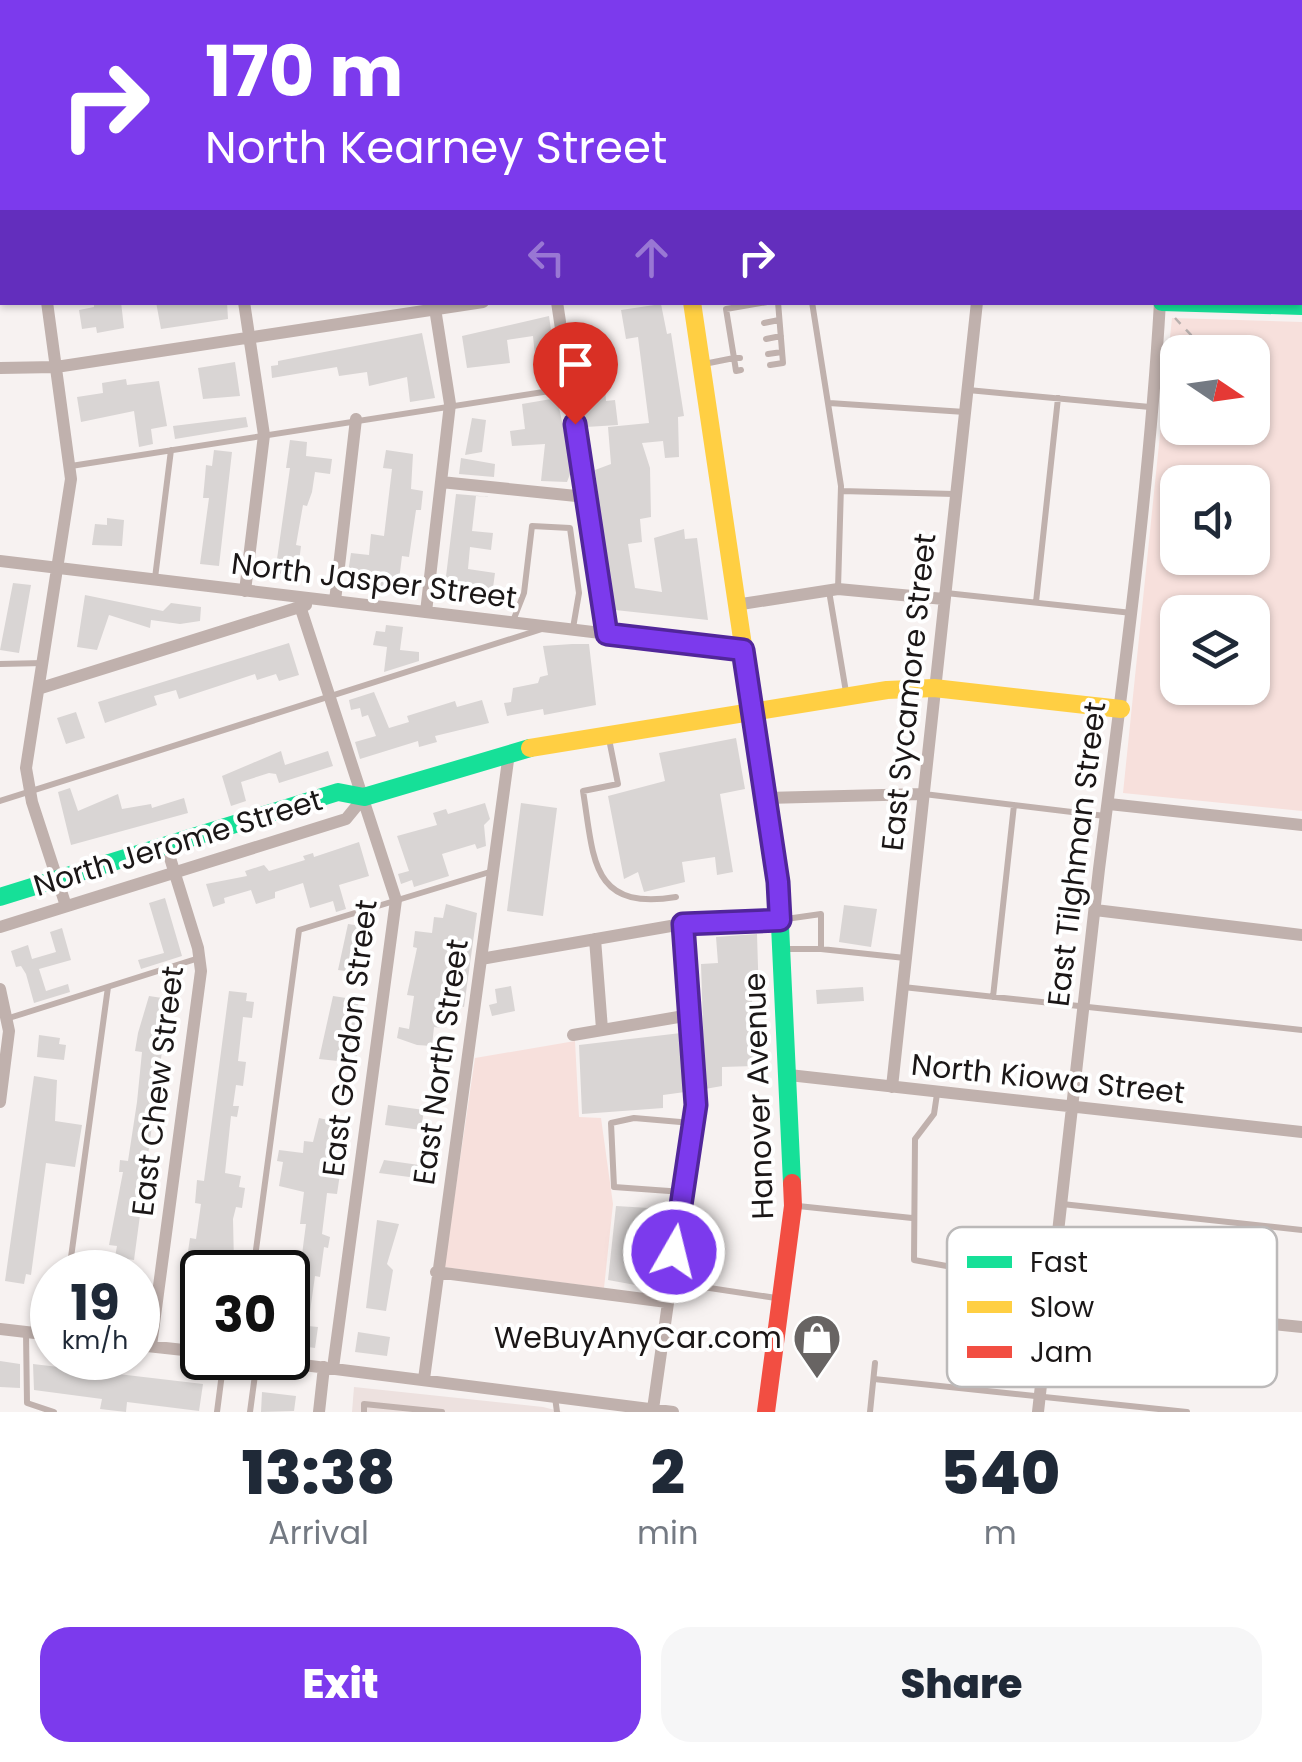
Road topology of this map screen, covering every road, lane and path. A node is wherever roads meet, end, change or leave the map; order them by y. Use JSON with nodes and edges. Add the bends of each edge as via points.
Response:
{"nodes":[{"id":1,"x":598,"y":0,"type":"edge"},
{"id":2,"x":608,"y":0,"type":"edge"},
{"id":3,"x":47,"y":305,"type":"edge"},
{"id":4,"x":244,"y":305,"type":"edge"},
{"id":5,"x":557,"y":305,"type":"edge"},
{"id":6,"x":692,"y":305,"type":"edge"},
{"id":7,"x":749,"y":305,"type":"edge"},
{"id":8,"x":778,"y":305,"type":"edge"},
{"id":9,"x":813,"y":305,"type":"edge"},
{"id":10,"x":977,"y":305,"type":"edge"},
{"id":11,"x":434,"y":306,"type":"edge"},
{"id":12,"x":1302,"y":306,"type":"edge"},
{"id":13,"x":1164,"y":307,"type":"edge"},
{"id":14,"x":779,"y":320,"type":"junction"},
{"id":15,"x":764,"y":323,"type":"dead end"},
{"id":16,"x":1191,"y":335,"type":"edge"},
{"id":17,"x":781,"y":336,"type":"junction"},
{"id":18,"x":249,"y":337,"type":"junction"},
{"id":19,"x":766,"y":338,"type":"dead end"},
{"id":20,"x":782,"y":352,"type":"junction"},
{"id":21,"x":768,"y":354,"type":"dead end"},
{"id":22,"x":737,"y":358,"type":"junction"},
{"id":23,"x":700,"y":364,"type":"junction"},
{"id":24,"x":770,"y":365,"type":"dead end"},
{"id":25,"x":56,"y":367,"type":"junction"},
{"id":26,"x":0,"y":368,"type":"edge"},
{"id":27,"x":742,"y":370,"type":"dead end"},
{"id":28,"x":570,"y":388,"type":"junction"},
{"id":29,"x":967,"y":390,"type":"junction"},
{"id":30,"x":1058,"y":398,"type":"junction"},
{"id":31,"x":829,"y":402,"type":"junction"},
{"id":32,"x":450,"y":404,"type":"junction"},
{"id":33,"x":1154,"y":407,"type":"junction"},
{"id":34,"x":965,"y":412,"type":"junction"},
{"id":35,"x":356,"y":419,"type":"junction"},
{"id":36,"x":264,"y":434,"type":"junction"},
{"id":37,"x":171,"y":450,"type":"junction"},
{"id":38,"x":71,"y":466,"type":"junction"},
{"id":39,"x":441,"y":482,"type":"junction"},
{"id":40,"x":840,"y":490,"type":"junction"},
{"id":41,"x":956,"y":494,"type":"junction"},
{"id":42,"x":586,"y":497,"type":"junction"},
{"id":43,"x":0,"y":562,"type":"edge"},
{"id":44,"x":58,"y":569,"type":"junction"},
{"id":45,"x":155,"y":581,"type":"junction"},
{"id":46,"x":833,"y":589,"type":"junction"},
{"id":47,"x":246,"y":591,"type":"junction"},
{"id":48,"x":944,"y":596,"type":"junction"},
{"id":49,"x":328,"y":601,"type":"junction"},
{"id":50,"x":1036,"y":602,"type":"junction"},
{"id":51,"x":736,"y":605,"type":"junction"},
{"id":52,"x":300,"y":606,"type":"junction"},
{"id":53,"x":426,"y":612,"type":"junction"},
{"id":54,"x":1132,"y":613,"type":"junction"},
{"id":55,"x":514,"y":616,"type":"junction"},
{"id":56,"x":574,"y":624,"type":"junction"},
{"id":57,"x":549,"y":627,"type":"junction"},
{"id":58,"x":607,"y":634,"type":"junction"},
{"id":59,"x":743,"y":650,"type":"junction"},
{"id":60,"x":45,"y":663,"type":"junction"},
{"id":61,"x":0,"y":664,"type":"edge"},
{"id":62,"x":41,"y":688,"type":"junction"},
{"id":63,"x":934,"y":688,"type":"junction"},
{"id":64,"x":846,"y":696,"type":"junction"},
{"id":65,"x":328,"y":700,"type":"junction"},
{"id":66,"x":1121,"y":709,"type":"junction"},
{"id":67,"x":752,"y":710,"type":"junction"},
{"id":68,"x":608,"y":732,"type":"junction"},
{"id":69,"x":509,"y":753,"type":"junction"},
{"id":70,"x":30,"y":792,"type":"junction"},
{"id":71,"x":922,"y":794,"type":"junction"},
{"id":72,"x":364,"y":798,"type":"junction"},
{"id":73,"x":766,"y":798,"type":"junction"},
{"id":74,"x":0,"y":802,"type":"edge"},
{"id":75,"x":1014,"y":806,"type":"junction"},
{"id":76,"x":1108,"y":810,"type":"junction"},
{"id":77,"x":1302,"y":825,"type":"edge"},
{"id":78,"x":166,"y":845,"type":"junction"},
{"id":79,"x":493,"y":871,"type":"junction"},
{"id":80,"x":174,"y":872,"type":"junction"},
{"id":81,"x":56,"y":879,"type":"junction"},
{"id":82,"x":0,"y":897,"type":"edge"},
{"id":83,"x":676,"y":897,"type":"dead end"},
{"id":84,"x":396,"y":900,"type":"junction"},
{"id":85,"x":66,"y":906,"type":"junction"},
{"id":86,"x":1094,"y":910,"type":"junction"},
{"id":87,"x":780,"y":920,"type":"junction"},
{"id":88,"x":683,"y":924,"type":"junction"},
{"id":89,"x":0,"y":928,"type":"edge"},
{"id":90,"x":1302,"y":935,"type":"edge"},
{"id":91,"x":595,"y":939,"type":"junction"},
{"id":92,"x":782,"y":949,"type":"junction"},
{"id":93,"x":821,"y":949,"type":"junction"},
{"id":94,"x":200,"y":958,"type":"junction"},
{"id":95,"x":905,"y":958,"type":"junction"},
{"id":96,"x":481,"y":959,"type":"junction"},
{"id":97,"x":108,"y":986,"type":"junction"},
{"id":98,"x":902,"y":987,"type":"junction"},
{"id":99,"x":0,"y":989,"type":"edge"},
{"id":100,"x":993,"y":996,"type":"junction"},
{"id":101,"x":1084,"y":1007,"type":"junction"},
{"id":102,"x":690,"y":1015,"type":"junction"},
{"id":103,"x":9,"y":1018,"type":"junction"},
{"id":104,"x":602,"y":1030,"type":"junction"},
{"id":105,"x":1302,"y":1030,"type":"edge"},
{"id":106,"x":574,"y":1035,"type":"dead end"},
{"id":107,"x":788,"y":1075,"type":"junction"},
{"id":108,"x":892,"y":1087,"type":"junction"},
{"id":109,"x":937,"y":1092,"type":"junction"},
{"id":110,"x":0,"y":1102,"type":"edge"},
{"id":111,"x":1070,"y":1106,"type":"junction"},
{"id":112,"x":693,"y":1123,"type":"junction"},
{"id":113,"x":1302,"y":1132,"type":"edge"},
{"id":114,"x":683,"y":1192,"type":"junction"},
{"id":115,"x":1061,"y":1204,"type":"junction"},
{"id":116,"x":793,"y":1206,"type":"junction"},
{"id":117,"x":912,"y":1218,"type":"junction"},
{"id":118,"x":1059,"y":1227,"type":"edge"},
{"id":119,"x":1274,"y":1227,"type":"edge"},
{"id":120,"x":1277,"y":1227,"type":"edge"},
{"id":121,"x":1302,"y":1230,"type":"edge"},
{"id":122,"x":72,"y":1250,"type":"edge"},
{"id":123,"x":158,"y":1250,"type":"edge"},
{"id":124,"x":256,"y":1250,"type":"edge"},
{"id":125,"x":947,"y":1266,"type":"edge"},
{"id":126,"x":436,"y":1272,"type":"junction"},
{"id":127,"x":670,"y":1282,"type":"junction"},
{"id":128,"x":783,"y":1298,"type":"junction"},
{"id":129,"x":667,"y":1302,"type":"junction"},
{"id":130,"x":1277,"y":1325,"type":"edge"},
{"id":131,"x":1302,"y":1327,"type":"edge"},
{"id":132,"x":0,"y":1329,"type":"edge"},
{"id":133,"x":26,"y":1332,"type":"junction"},
{"id":134,"x":30,"y":1332,"type":"edge"},
{"id":135,"x":875,"y":1363,"type":"dead end"},
{"id":136,"x":310,"y":1365,"type":"edge"},
{"id":137,"x":328,"y":1367,"type":"junction"},
{"id":138,"x":424,"y":1379,"type":"junction"},
{"id":139,"x":874,"y":1379,"type":"junction"},
{"id":140,"x":222,"y":1380,"type":"edge"},
{"id":141,"x":254,"y":1380,"type":"edge"},
{"id":142,"x":947,"y":1386,"type":"edge"},
{"id":143,"x":952,"y":1387,"type":"edge"},
{"id":144,"x":1041,"y":1387,"type":"edge"},
{"id":145,"x":555,"y":1396,"type":"junction"},
{"id":146,"x":1040,"y":1396,"type":"junction"},
{"id":147,"x":653,"y":1409,"type":"junction"},
{"id":148,"x":54,"y":1412,"type":"edge"},
{"id":149,"x":218,"y":1412,"type":"edge"},
{"id":150,"x":250,"y":1412,"type":"edge"},
{"id":151,"x":319,"y":1412,"type":"edge"},
{"id":152,"x":364,"y":1412,"type":"edge"},
{"id":153,"x":442,"y":1412,"type":"edge"},
{"id":154,"x":557,"y":1412,"type":"edge"},
{"id":155,"x":674,"y":1412,"type":"edge"},
{"id":156,"x":766,"y":1412,"type":"edge"},
{"id":157,"x":870,"y":1412,"type":"edge"},
{"id":158,"x":1038,"y":1412,"type":"edge"},
{"id":159,"x":1187,"y":1412,"type":"edge"}],
"edges":[{"from":1,"to":2,"type":"lane"},
{"from":3,"to":25,"type":"street"},
{"from":4,"to":18,"type":"street"},
{"from":5,"to":28,"type":"street"},
{"from":6,"to":23,"type":"main road","name":"Hanover Avenue"},
{"from":7,"to":22,"type":"lane","via":[[726,309]]},
{"from":8,"to":14,"type":"lane"},
{"from":9,"to":31,"type":"lane"},
{"from":10,"to":29,"type":"street","name":"East Sycamore Street"},
{"from":11,"to":18,"type":"street"},
{"from":11,"to":32,"type":"street"},
{"from":12,"to":13,"type":"main road"},
{"from":13,"to":16,"type":"path"},
{"from":13,"to":33,"type":"street","name":"East Tilghman Street"},
{"from":14,"to":15,"type":"lane"},
{"from":14,"to":17,"type":"lane"},
{"from":17,"to":19,"type":"lane"},
{"from":17,"to":20,"type":"lane"},
{"from":18,"to":25,"type":"street"},
{"from":18,"to":36,"type":"street"},
{"from":20,"to":21,"type":"lane"},
{"from":20,"to":24,"type":"lane","via":[[783,363]]},
{"from":22,"to":23,"type":"lane"},
{"from":22,"to":27,"type":"lane","via":[[736,371]]},
{"from":23,"to":51,"type":"main road","name":"Hanover Avenue"},
{"from":25,"to":26,"type":"street"},
{"from":25,"to":38,"type":"street"},
{"from":28,"to":32,"type":"lane"},
{"from":28,"to":42,"type":"street"},
{"from":29,"to":30,"type":"lane"},
{"from":29,"to":34,"type":"street","name":"East Sycamore Street"},
{"from":30,"to":33,"type":"lane"},
{"from":30,"to":50,"type":"lane"},
{"from":31,"to":34,"type":"lane"},
{"from":31,"to":40,"type":"lane"},
{"from":32,"to":35,"type":"lane"},
{"from":32,"to":39,"type":"street"},
{"from":33,"to":54,"type":"street","name":"East Tilghman Street"},
{"from":34,"to":41,"type":"street","name":"East Sycamore Street"},
{"from":35,"to":36,"type":"lane"},
{"from":35,"to":49,"type":"street"},
{"from":36,"to":37,"type":"lane"},
{"from":36,"to":47,"type":"street"},
{"from":37,"to":38,"type":"lane"},
{"from":37,"to":45,"type":"lane"},
{"from":38,"to":44,"type":"street"},
{"from":39,"to":42,"type":"street"},
{"from":39,"to":53,"type":"street"},
{"from":40,"to":41,"type":"lane"},
{"from":40,"to":46,"type":"lane"},
{"from":41,"to":48,"type":"street","name":"East Sycamore Street"},
{"from":42,"to":58,"type":"street"},
{"from":43,"to":44,"type":"street","name":"North Jasper Street"},
{"from":44,"to":45,"type":"street","name":"North Jasper Street"},
{"from":44,"to":60,"type":"street"},
{"from":45,"to":47,"type":"street","name":"North Jasper Street"},
{"from":46,"to":48,"type":"street"},
{"from":46,"to":51,"type":"street"},
{"from":46,"to":64,"type":"lane"},
{"from":47,"to":49,"type":"street","name":"North Jasper Street"},
{"from":48,"to":50,"type":"lane"},
{"from":48,"to":63,"type":"street","name":"East Sycamore Street"},
{"from":49,"to":52,"type":"street"},
{"from":49,"to":53,"type":"street","name":"North Jasper Street"},
{"from":50,"to":54,"type":"lane"},
{"from":51,"to":59,"type":"main road","name":"Hanover Avenue"},
{"from":52,"to":62,"type":"street"},
{"from":52,"to":65,"type":"street","name":"East Gordon Street"},
{"from":53,"to":55,"type":"street","name":"North Jasper Street"},
{"from":54,"to":66,"type":"street","name":"East Tilghman Street"},
{"from":55,"to":56,"type":"lane","via":[[524,593],[532,526],[570,528],[579,593]]},
{"from":55,"to":57,"type":"street","name":"North Jasper Street"},
{"from":56,"to":57,"type":"street","name":"North Jasper Street"},
{"from":56,"to":58,"type":"street","name":"North Jasper Street"},
{"from":57,"to":65,"type":"lane"},
{"from":58,"to":59,"type":"street","name":"North Jasper Street"},
{"from":59,"to":67,"type":"main road","name":"Hanover Avenue"},
{"from":60,"to":61,"type":"lane"},
{"from":60,"to":62,"type":"street"},
{"from":62,"to":70,"type":"street","via":[[26,768]]},
{"from":63,"to":64,"type":"main road","name":"North Jerome Street"},
{"from":63,"to":66,"type":"main road","name":"North Jerome Street"},
{"from":63,"to":71,"type":"street","name":"East Sycamore Street"},
{"from":64,"to":67,"type":"main road","name":"North Jerome Street"},
{"from":65,"to":70,"type":"lane"},
{"from":65,"to":72,"type":"street","name":"East Gordon Street"},
{"from":66,"to":76,"type":"street","name":"East Tilghman Street"},
{"from":67,"to":68,"type":"main road","name":"North Jerome Street"},
{"from":67,"to":73,"type":"main road","name":"Hanover Avenue"},
{"from":68,"to":69,"type":"main road","name":"North Jerome Street"},
{"from":68,"to":83,"type":"lane","via":[[618,784],[584,791],[595,866],[620,895],[643,902]]},
{"from":69,"to":72,"type":"main road","name":"North Jerome Street"},
{"from":69,"to":79,"type":"street","name":"East North Street"},
{"from":70,"to":74,"type":"lane"},
{"from":70,"to":81,"type":"street"},
{"from":71,"to":73,"type":"street"},
{"from":71,"to":75,"type":"lane"},
{"from":71,"to":95,"type":"street","name":"East Sycamore Street"},
{"from":72,"to":78,"type":"main road","name":"North Jerome Street","via":[[338,792]]},
{"from":72,"to":80,"type":"street","name":"North Jerome Street","via":[[346,819]]},
{"from":72,"to":84,"type":"street","name":"East Gordon Street"},
{"from":73,"to":87,"type":"main road","name":"Hanover Avenue"},
{"from":75,"to":76,"type":"lane"},
{"from":75,"to":100,"type":"lane"},
{"from":76,"to":77,"type":"street"},
{"from":76,"to":86,"type":"street","name":"East Tilghman Street"},
{"from":78,"to":80,"type":"street","name":"East Chew Street"},
{"from":78,"to":81,"type":"main road","name":"North Jerome Street"},
{"from":79,"to":84,"type":"lane"},
{"from":79,"to":96,"type":"street","name":"East North Street"},
{"from":80,"to":85,"type":"street","name":"North Jerome Street"},
{"from":80,"to":94,"type":"street","name":"East Chew Street"},
{"from":81,"to":82,"type":"main road","name":"North Jerome Street"},
{"from":81,"to":85,"type":"street"},
{"from":84,"to":124,"type":"lane","via":[[299,930]]},
{"from":84,"to":137,"type":"street","name":"East Gordon Street"},
{"from":85,"to":89,"type":"street","name":"North Jerome Street"},
{"from":86,"to":90,"type":"street"},
{"from":86,"to":101,"type":"street","name":"East Tilghman Street"},
{"from":87,"to":88,"type":"street"},
{"from":87,"to":92,"type":"main road","name":"Hanover Avenue"},
{"from":87,"to":93,"type":"lane","via":[[821,914]]},
{"from":88,"to":91,"type":"street"},
{"from":88,"to":102,"type":"street"},
{"from":91,"to":96,"type":"street"},
{"from":91,"to":104,"type":"street"},
{"from":92,"to":93,"type":"lane"},
{"from":92,"to":107,"type":"main road","name":"Hanover Avenue"},
{"from":93,"to":95,"type":"lane"},
{"from":94,"to":97,"type":"lane"},
{"from":94,"to":123,"type":"street","name":"East Chew Street"},
{"from":95,"to":98,"type":"street","name":"East Sycamore Street"},
{"from":96,"to":126,"type":"street","name":"East North Street"},
{"from":97,"to":103,"type":"lane"},
{"from":97,"to":122,"type":"lane"},
{"from":98,"to":100,"type":"lane"},
{"from":98,"to":108,"type":"street","name":"East Sycamore Street"},
{"from":99,"to":103,"type":"street"},
{"from":100,"to":101,"type":"lane"},
{"from":101,"to":105,"type":"lane"},
{"from":101,"to":111,"type":"street","name":"East Tilghman Street"},
{"from":102,"to":104,"type":"street"},
{"from":102,"to":112,"type":"street"},
{"from":103,"to":110,"type":"street"},
{"from":104,"to":106,"type":"street"},
{"from":107,"to":108,"type":"street","name":"North Kiowa Street"},
{"from":107,"to":116,"type":"main road","name":"Hanover Avenue"},
{"from":108,"to":109,"type":"street","name":"North Kiowa Street"},
{"from":109,"to":111,"type":"street","name":"North Kiowa Street"},
{"from":109,"to":117,"type":"lane","via":[[934,1114],[914,1139]]},
{"from":111,"to":113,"type":"street","name":"North Kiowa Street"},
{"from":111,"to":115,"type":"street","name":"East Tilghman Street"},
{"from":112,"to":114,"type":"street"},
{"from":112,"to":114,"type":"lane","via":[[610,1123],[614,1187]]},
{"from":114,"to":127,"type":"street"},
{"from":115,"to":118,"type":"street","name":"East Tilghman Street"},
{"from":115,"to":119,"type":"lane"},
{"from":116,"to":117,"type":"lane"},
{"from":116,"to":128,"type":"main road","name":"Hanover Avenue"},
{"from":117,"to":125,"type":"lane","via":[[914,1260]]},
{"from":120,"to":121,"type":"lane"},
{"from":126,"to":129,"type":"street"},
{"from":126,"to":138,"type":"street","name":"East North Street"},
{"from":127,"to":128,"type":"lane"},
{"from":127,"to":129,"type":"street"},
{"from":128,"to":156,"type":"main road","name":"Hanover Avenue"},
{"from":129,"to":147,"type":"street"},
{"from":130,"to":131,"type":"street"},
{"from":132,"to":133,"type":"street"},
{"from":133,"to":134,"type":"street"},
{"from":133,"to":148,"type":"lane","via":[[27,1403]]},
{"from":135,"to":139,"type":"lane"},
{"from":136,"to":137,"type":"street"},
{"from":137,"to":138,"type":"street"},
{"from":137,"to":151,"type":"street","name":"East Gordon Street"},
{"from":138,"to":145,"type":"street"},
{"from":139,"to":142,"type":"lane"},
{"from":139,"to":157,"type":"lane"},
{"from":140,"to":149,"type":"lane"},
{"from":141,"to":150,"type":"lane"},
{"from":143,"to":146,"type":"lane"},
{"from":144,"to":146,"type":"street","name":"East Tilghman Street"},
{"from":145,"to":147,"type":"street"},
{"from":145,"to":154,"type":"lane"},
{"from":146,"to":158,"type":"street","name":"East Tilghman Street"},
{"from":146,"to":159,"type":"lane"},
{"from":147,"to":155,"type":"street"},
{"from":152,"to":153,"type":"lane","via":[[364,1404]]}]}
